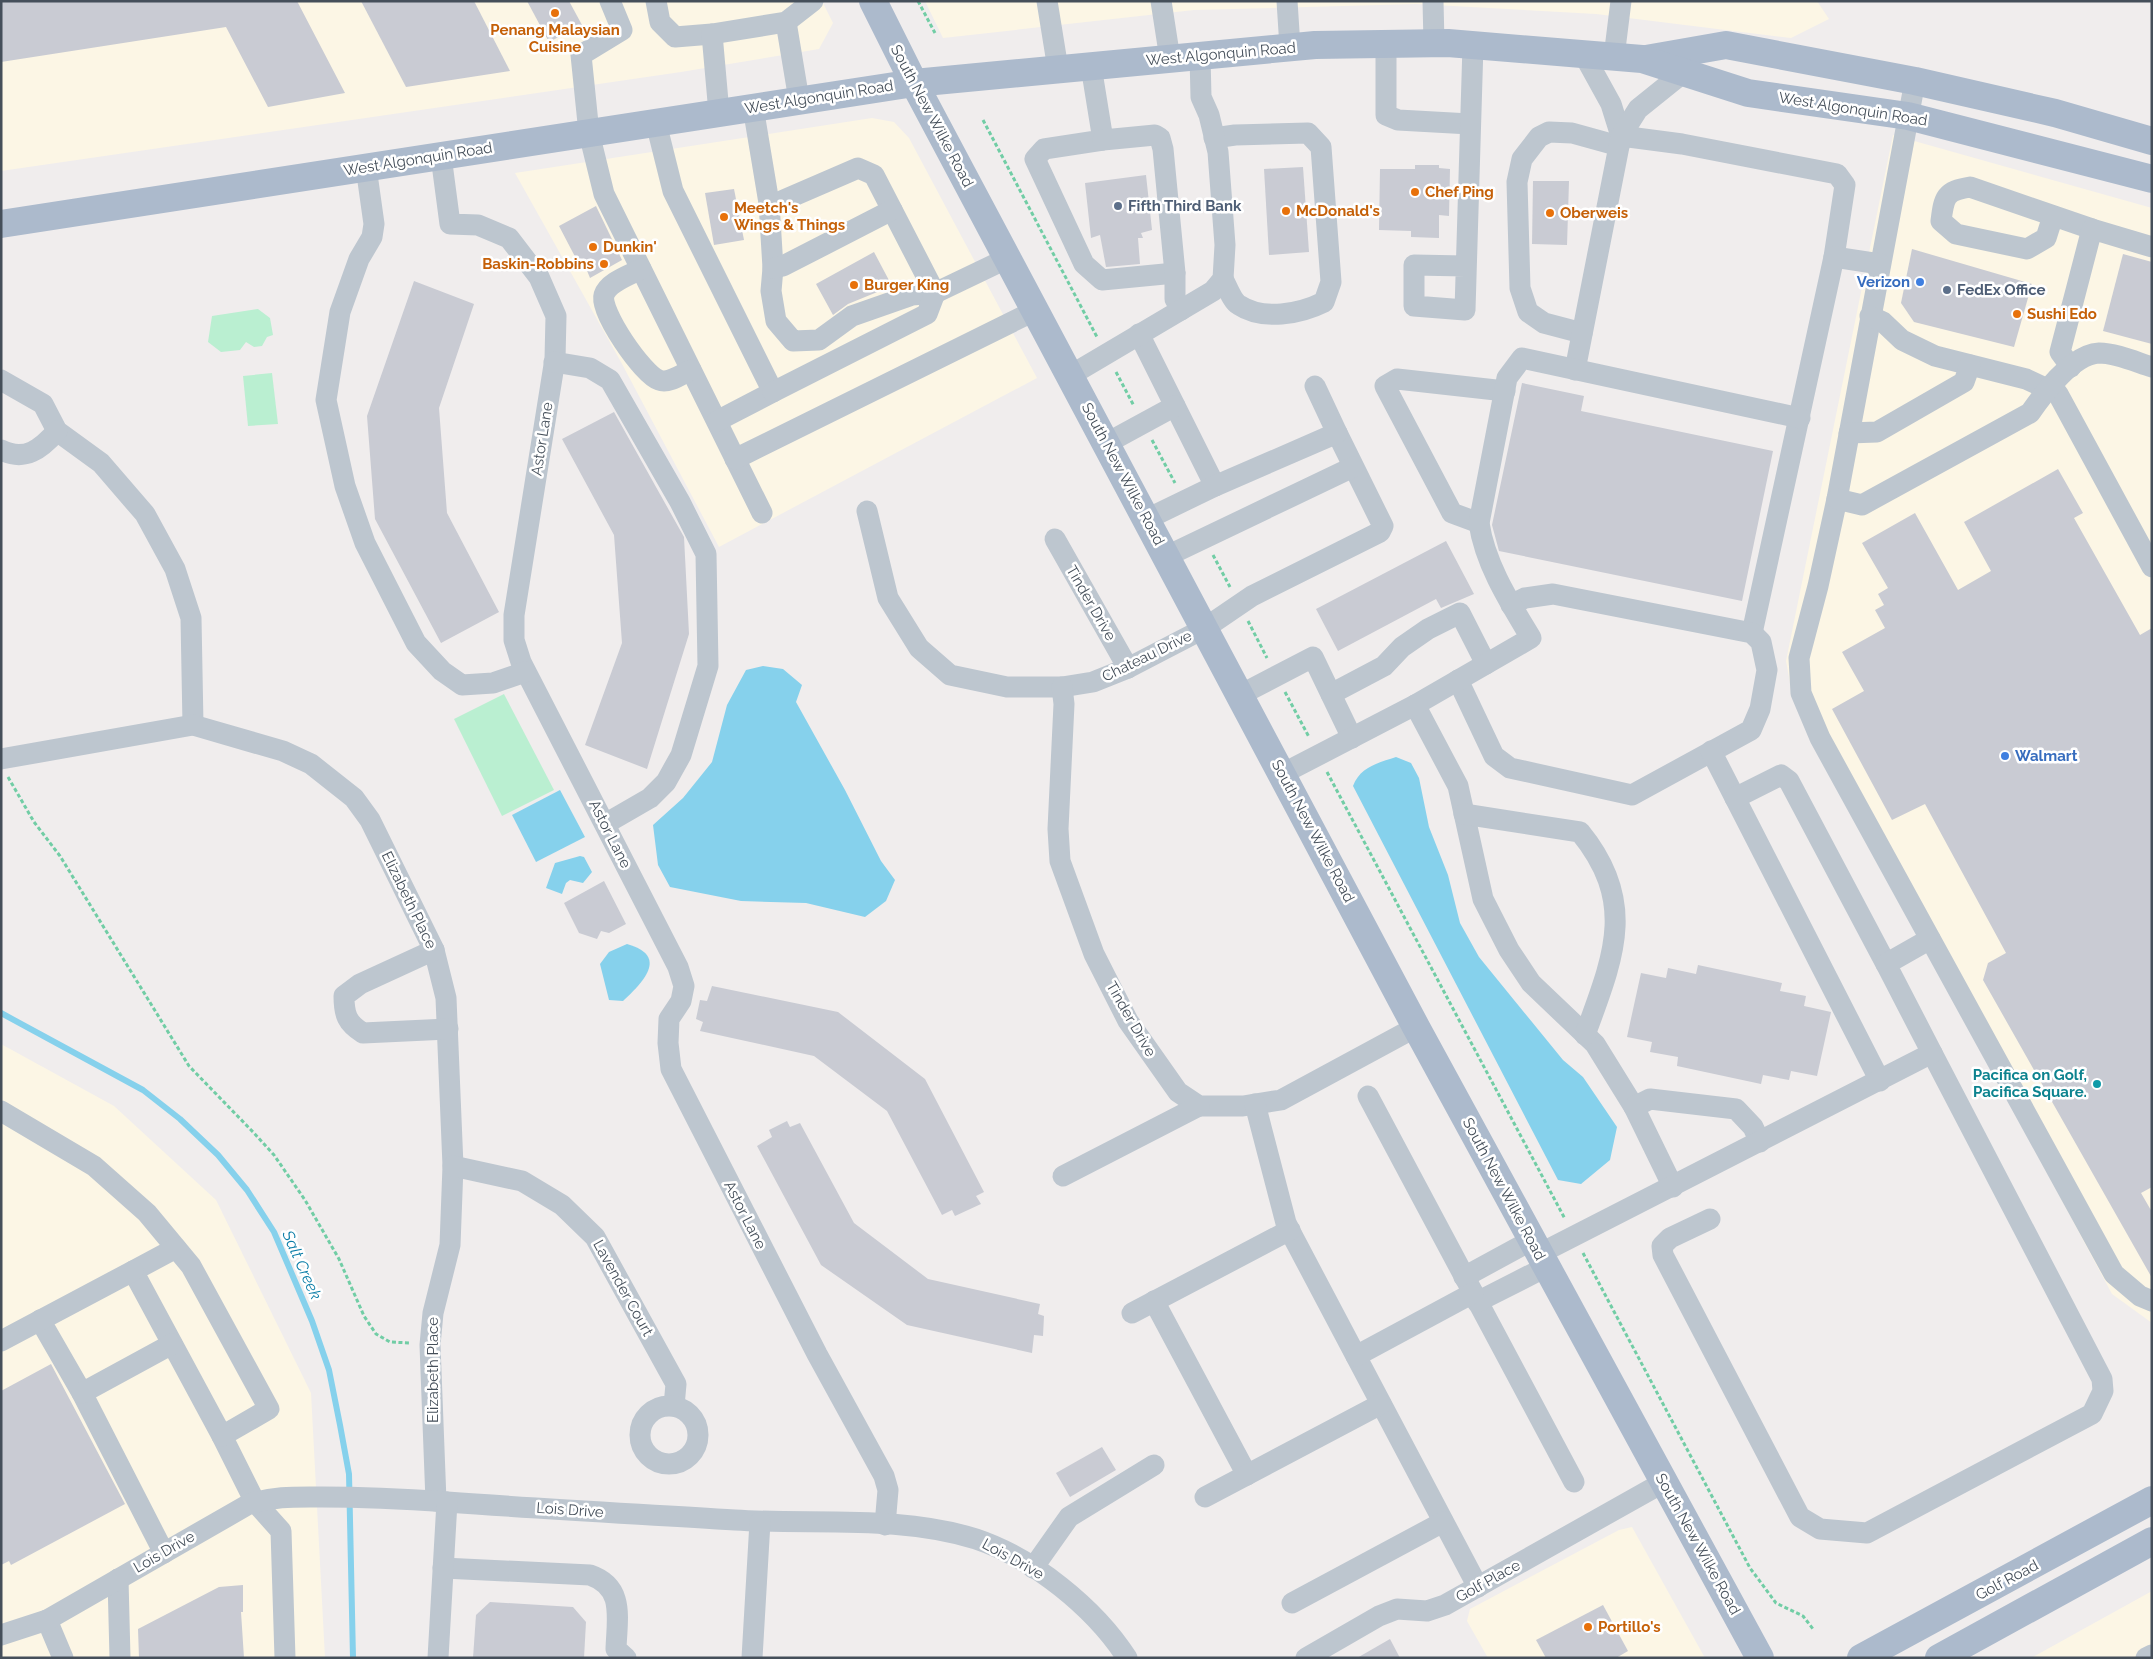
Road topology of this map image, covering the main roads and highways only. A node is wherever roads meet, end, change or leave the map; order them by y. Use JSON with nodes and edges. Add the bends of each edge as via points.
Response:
{"nodes":[{"id":1,"x":873,"y":1,"type":"edge"},
{"id":2,"x":1642,"y":59,"type":"junction"},
{"id":3,"x":914,"y":83,"type":"junction"},
{"id":4,"x":2152,"y":141,"type":"edge"},
{"id":5,"x":2152,"y":180,"type":"edge"},
{"id":6,"x":1,"y":224,"type":"edge"},
{"id":7,"x":2152,"y":1500,"type":"edge"},
{"id":8,"x":2152,"y":1541,"type":"edge"},
{"id":9,"x":1760,"y":1658,"type":"edge"},
{"id":10,"x":1861,"y":1658,"type":"edge"},
{"id":11,"x":1939,"y":1658,"type":"edge"}],
"edges":[{"from":1,"to":3,"type":"main road","name":"South New Wilke Road"},
{"from":2,"to":3,"type":"main road","name":"West Algonquin Road","via":[[1434,43],[1290,47]]},
{"from":2,"to":4,"type":"main road","name":"West Algonquin Road","via":[[1726,45],[1915,80],[2055,113]]},
{"from":2,"to":5,"type":"main road","name":"West Algonquin Road","via":[[1748,93],[1908,116]]},
{"from":3,"to":6,"type":"main road","name":"West Algonquin Road"},
{"from":3,"to":9,"type":"main road","name":"South New Wilke Road","via":[[1416,1027]]},
{"from":7,"to":10,"type":"main road","name":"Golf Road"},
{"from":8,"to":11,"type":"main road"}]}
